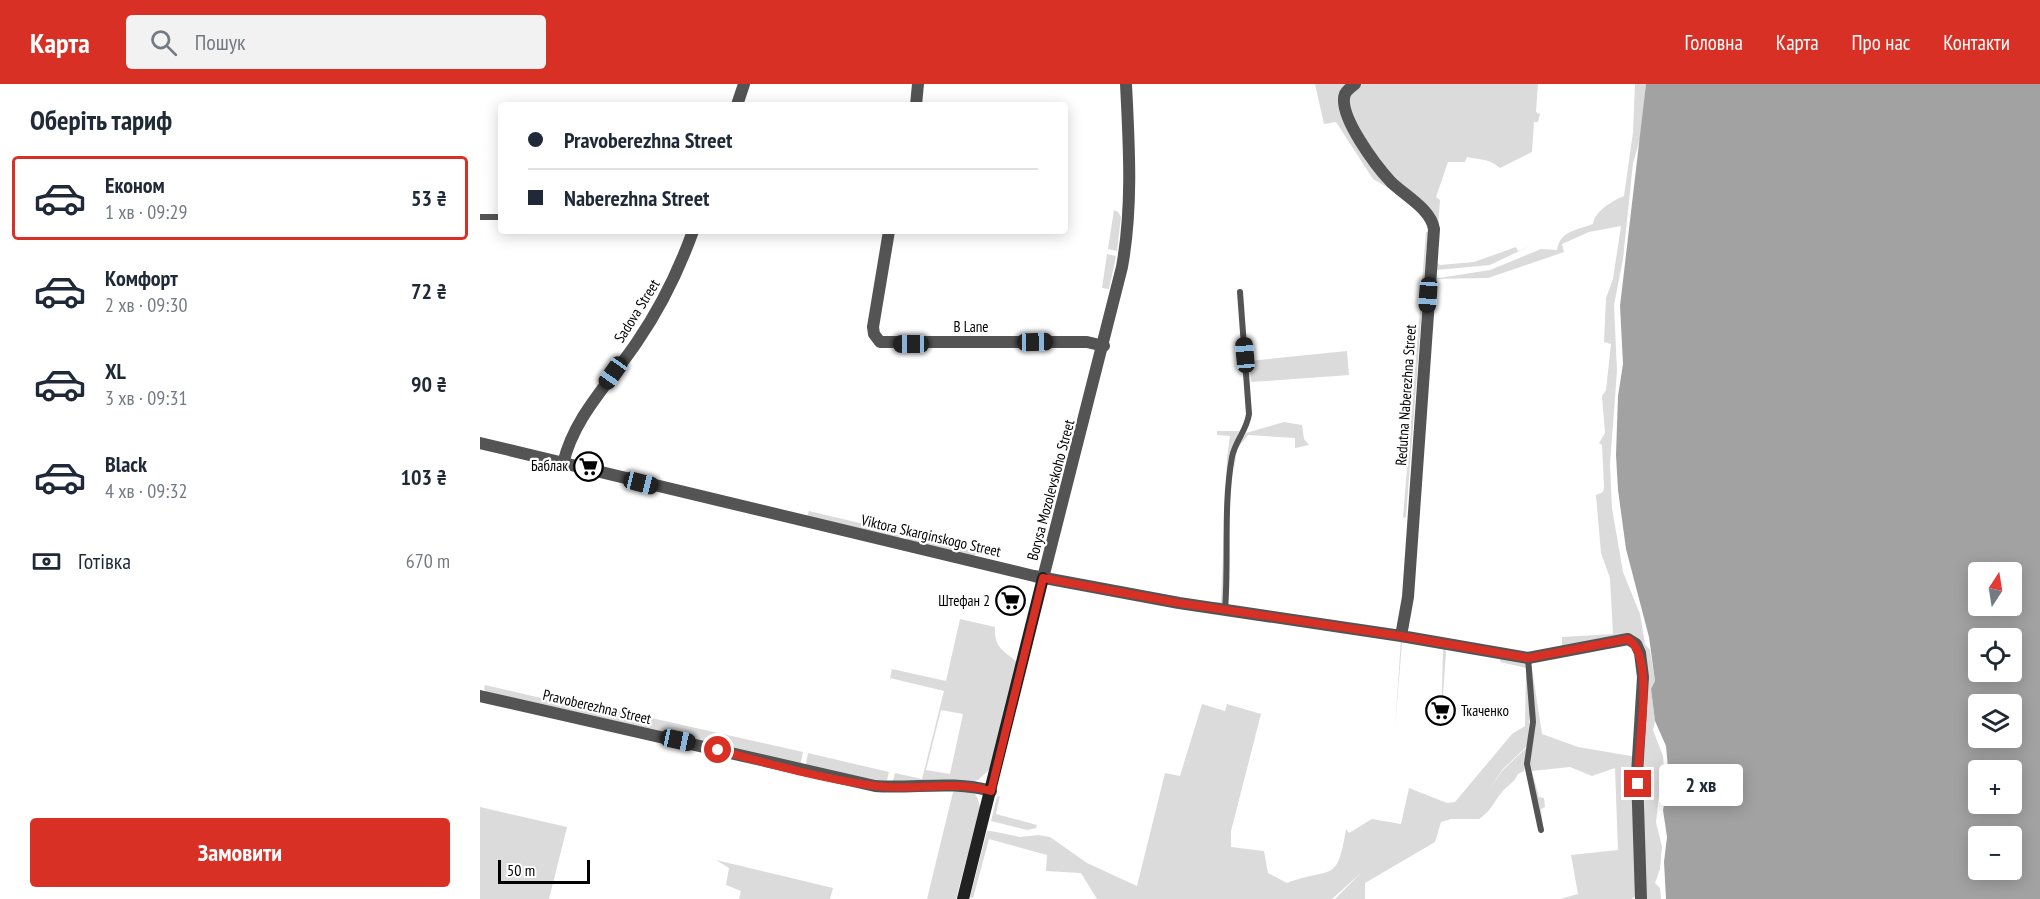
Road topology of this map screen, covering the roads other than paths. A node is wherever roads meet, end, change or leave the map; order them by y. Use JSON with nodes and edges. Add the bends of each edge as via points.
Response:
{"nodes":[{"id":1,"x":744,"y":84,"type":"edge"},
{"id":2,"x":918,"y":84,"type":"edge"},
{"id":3,"x":1126,"y":84,"type":"edge"},
{"id":4,"x":1355,"y":84,"type":"edge"},
{"id":5,"x":738,"y":102,"type":"edge"},
{"id":6,"x":916,"y":102,"type":"edge"},
{"id":7,"x":480,"y":217,"type":"edge"},
{"id":8,"x":498,"y":217,"type":"edge"},
{"id":9,"x":692,"y":234,"type":"edge"},
{"id":10,"x":889,"y":234,"type":"edge"},
{"id":11,"x":1240,"y":292,"type":"dead end"},
{"id":12,"x":1104,"y":346,"type":"junction"},
{"id":13,"x":480,"y":443,"type":"edge"},
{"id":14,"x":563,"y":464,"type":"junction"},
{"id":15,"x":1043,"y":578,"type":"junction"},
{"id":16,"x":1225,"y":611,"type":"junction"},
{"id":17,"x":1401,"y":636,"type":"junction"},
{"id":18,"x":1528,"y":658,"type":"junction"},
{"id":19,"x":480,"y":696,"type":"edge"},
{"id":20,"x":991,"y":791,"type":"junction"},
{"id":21,"x":1541,"y":830,"type":"dead end"},
{"id":22,"x":963,"y":899,"type":"edge"},
{"id":23,"x":1641,"y":899,"type":"edge"}],
"edges":[{"from":1,"to":5,"type":"street"},
{"from":2,"to":6,"type":"street"},
{"from":3,"to":12,"type":"street","name":"Borysa Mozolevskoho Street","via":[[1130,183],[1127,234]]},
{"from":4,"to":17,"type":"street","name":"Redutna Naberezhna Street","via":[[1345,93],[1344,101],[1351,125],[1389,180],[1431,219],[1434,229],[1408,597]]},
{"from":7,"to":8,"type":"lane"},
{"from":9,"to":14,"type":"street","name":"Sadova Street","via":[[653,318],[586,411]]},
{"from":10,"to":12,"type":"street","name":"B Lane","via":[[873,327],[880,342],[1087,342]]},
{"from":11,"to":16,"type":"lane","via":[[1249,414],[1235,444],[1230,474]]},
{"from":12,"to":15,"type":"street","name":"Borysa Mozolevskoho Street"},
{"from":13,"to":14,"type":"street","name":"Viktora Skarginskogo Street"},
{"from":14,"to":15,"type":"street","name":"Viktora Skarginskogo Street"},
{"from":15,"to":16,"type":"street","name":"Viktora Skarginskogo Street"},
{"from":15,"to":20,"type":"street","name":"Borysa Mozolevskoho Street"},
{"from":16,"to":17,"type":"street","name":"Viktora Skarginskogo Street"},
{"from":17,"to":18,"type":"street","name":"Viktora Skarginskogo Street"},
{"from":18,"to":21,"type":"lane","via":[[1533,722],[1527,764]]},
{"from":18,"to":23,"type":"street","name":"Viktora Skarginskogo Street","via":[[1628,639],[1636,644],[1643,677],[1637,774]]},
{"from":19,"to":20,"type":"street","name":"Pravoberezhna Street","via":[[875,786],[972,786]]},
{"from":20,"to":22,"type":"street","name":"Borysa Mozolevskoho Street"}]}
